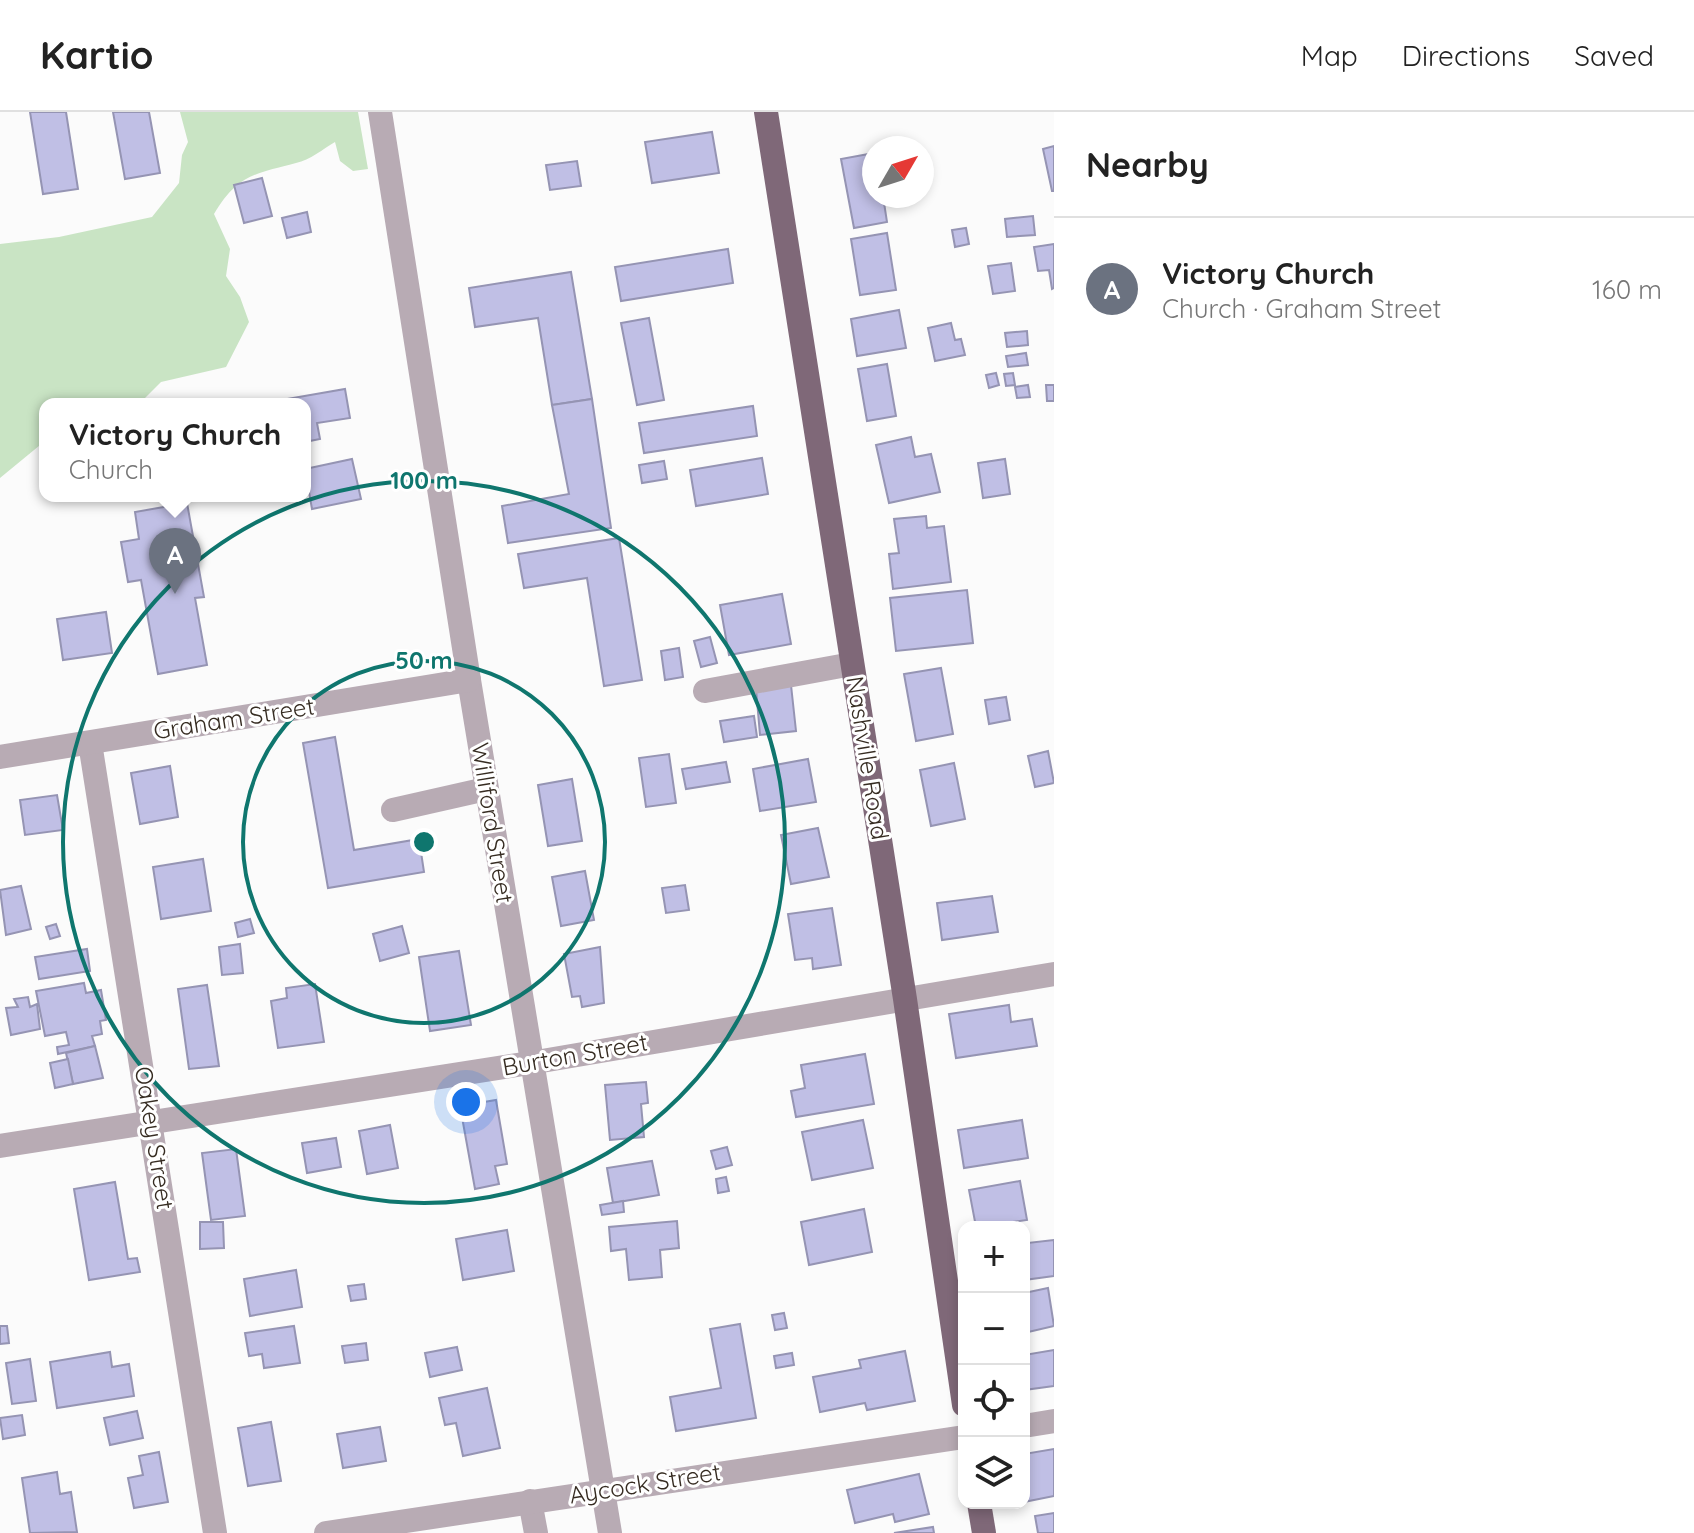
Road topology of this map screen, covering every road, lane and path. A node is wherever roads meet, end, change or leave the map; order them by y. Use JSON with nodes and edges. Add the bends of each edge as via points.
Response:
{"nodes":[{"id":1,"x":380,"y":112,"type":"edge"},
{"id":2,"x":766,"y":112,"type":"edge"},
{"id":3,"x":852,"y":664,"type":"junction"},
{"id":4,"x":469,"y":680,"type":"junction"},
{"id":5,"x":705,"y":691,"type":"dead end"},
{"id":6,"x":90,"y":743,"type":"junction"},
{"id":7,"x":0,"y":757,"type":"edge"},
{"id":8,"x":486,"y":789,"type":"junction"},
{"id":9,"x":393,"y":810,"type":"dead end"},
{"id":10,"x":1054,"y":974,"type":"edge"},
{"id":11,"x":905,"y":999,"type":"junction"},
{"id":12,"x":530,"y":1063,"type":"junction"},
{"id":13,"x":152,"y":1123,"type":"junction"},
{"id":14,"x":0,"y":1146,"type":"edge"},
{"id":15,"x":958,"y":1365,"type":"edge"},
{"id":16,"x":1054,"y":1421,"type":"edge"},
{"id":17,"x":1030,"y":1425,"type":"edge"},
{"id":18,"x":958,"y":1438,"type":"edge"},
{"id":19,"x":603,"y":1490,"type":"junction"},
{"id":20,"x":530,"y":1501,"type":"junction"},
{"id":21,"x":980,"y":1509,"type":"edge"},
{"id":22,"x":215,"y":1533,"type":"edge"},
{"id":23,"x":326,"y":1533,"type":"edge"},
{"id":24,"x":536,"y":1533,"type":"edge"},
{"id":25,"x":610,"y":1533,"type":"edge"},
{"id":26,"x":984,"y":1533,"type":"edge"}],
"edges":[{"from":1,"to":4,"type":"street","name":"Williford Street"},
{"from":2,"to":3,"type":"main road","name":"Nashville Road"},
{"from":3,"to":5,"type":"street"},
{"from":3,"to":11,"type":"main road","name":"Nashville Road"},
{"from":4,"to":6,"type":"street","name":"Graham Street"},
{"from":4,"to":8,"type":"street","name":"Williford Street"},
{"from":6,"to":7,"type":"street","name":"Graham Street"},
{"from":6,"to":13,"type":"street","name":"Oakey Street"},
{"from":8,"to":9,"type":"street"},
{"from":8,"to":12,"type":"street","name":"Williford Street"},
{"from":10,"to":11,"type":"street","name":"Burton Street"},
{"from":11,"to":12,"type":"street","name":"Burton Street"},
{"from":11,"to":15,"type":"main road","name":"Nashville Road"},
{"from":12,"to":13,"type":"street","name":"Burton Street"},
{"from":12,"to":19,"type":"street","name":"Williford Street"},
{"from":13,"to":14,"type":"street","name":"Burton Street"},
{"from":13,"to":22,"type":"street","name":"Oakey Street"},
{"from":16,"to":17,"type":"street"},
{"from":18,"to":19,"type":"street","name":"Aycock Street"},
{"from":19,"to":20,"type":"street","name":"Aycock Street"},
{"from":19,"to":25,"type":"street","name":"Williford Street"},
{"from":20,"to":23,"type":"street","name":"Aycock Street"},
{"from":20,"to":24,"type":"street"},
{"from":21,"to":26,"type":"main road"}]}
